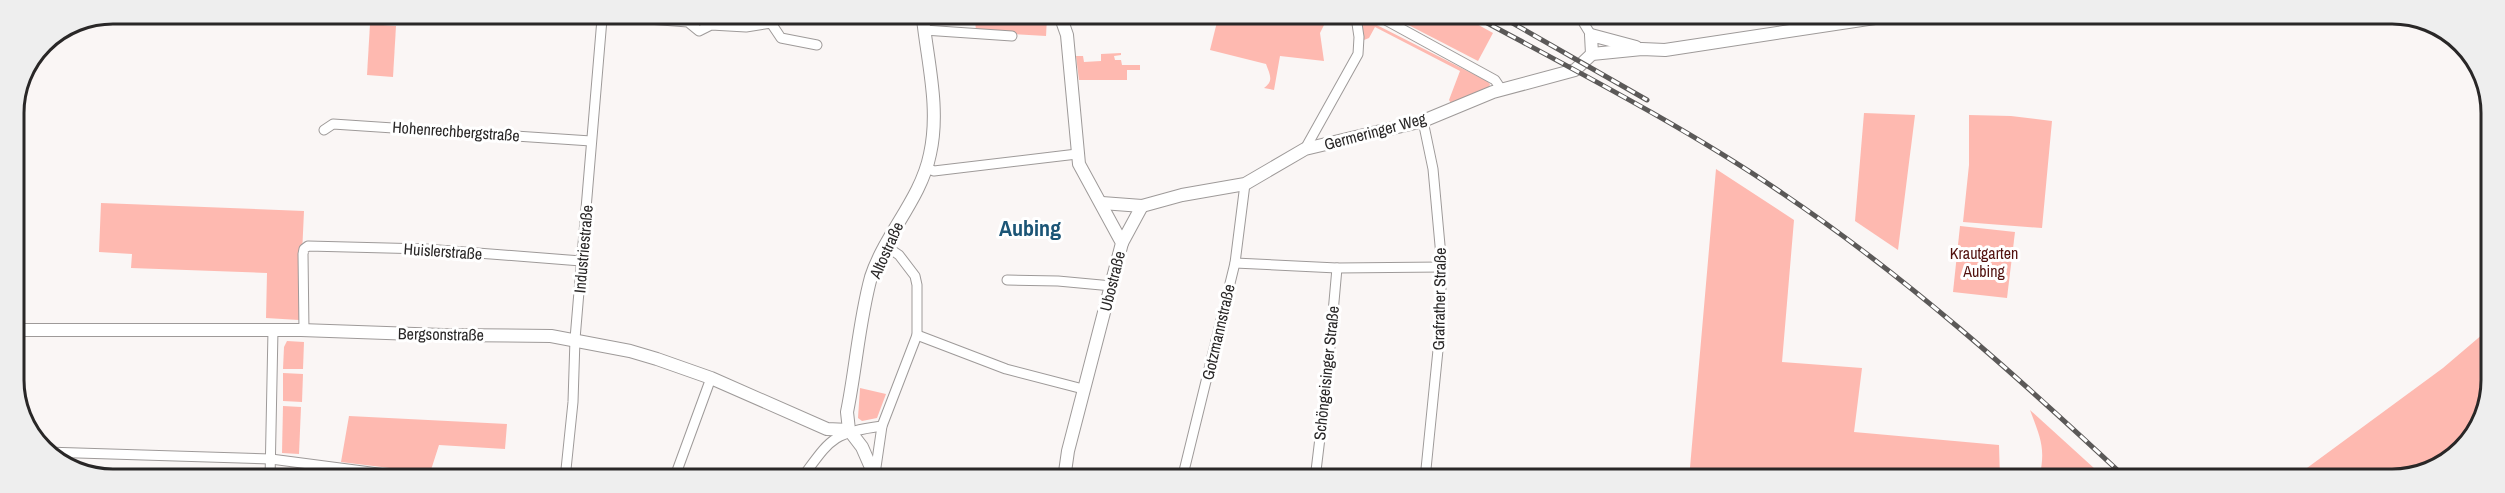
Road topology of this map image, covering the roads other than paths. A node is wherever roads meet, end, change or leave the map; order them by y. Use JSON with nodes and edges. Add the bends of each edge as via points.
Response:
{"nodes":[{"id":1,"x":602,"y":24,"type":"edge"},
{"id":2,"x":690,"y":24,"type":"edge"},
{"id":3,"x":765,"y":24,"type":"edge"},
{"id":4,"x":772,"y":24,"type":"edge"},
{"id":5,"x":924,"y":24,"type":"edge"},
{"id":6,"x":1063,"y":24,"type":"edge"},
{"id":7,"x":1357,"y":24,"type":"edge"},
{"id":8,"x":1393,"y":24,"type":"edge"},
{"id":9,"x":1584,"y":24,"type":"edge"},
{"id":10,"x":1836,"y":24,"type":"edge"},
{"id":11,"x":1591,"y":35,"type":"junction"},
{"id":12,"x":1012,"y":36,"type":"dead end"},
{"id":13,"x":818,"y":45,"type":"dead end"},
{"id":14,"x":1642,"y":49,"type":"junction"},
{"id":15,"x":1592,"y":54,"type":"junction"},
{"id":16,"x":1501,"y":89,"type":"junction"},
{"id":17,"x":1423,"y":121,"type":"junction"},
{"id":18,"x":324,"y":130,"type":"dead end"},
{"id":19,"x":591,"y":141,"type":"junction"},
{"id":20,"x":1305,"y":149,"type":"junction"},
{"id":21,"x":1077,"y":154,"type":"junction"},
{"id":22,"x":926,"y":168,"type":"junction"},
{"id":23,"x":1245,"y":184,"type":"junction"},
{"id":24,"x":1101,"y":203,"type":"junction"},
{"id":25,"x":1142,"y":206,"type":"junction"},
{"id":26,"x":1122,"y":243,"type":"junction"},
{"id":27,"x":884,"y":245,"type":"junction"},
{"id":28,"x":581,"y":261,"type":"junction"},
{"id":29,"x":1234,"y":263,"type":"junction"},
{"id":30,"x":1442,"y":267,"type":"junction"},
{"id":31,"x":1337,"y":268,"type":"junction"},
{"id":32,"x":1007,"y":280,"type":"dead end"},
{"id":33,"x":1112,"y":286,"type":"junction"},
{"id":34,"x":24,"y":330,"type":"edge"},
{"id":35,"x":273,"y":330,"type":"junction"},
{"id":36,"x":304,"y":330,"type":"junction"},
{"id":37,"x":917,"y":336,"type":"junction"},
{"id":38,"x":575,"y":339,"type":"junction"},
{"id":39,"x":711,"y":378,"type":"junction"},
{"id":40,"x":1083,"y":389,"type":"junction"},
{"id":41,"x":882,"y":426,"type":"junction"},
{"id":42,"x":849,"y":430,"type":"junction"},
{"id":43,"x":61,"y":452,"type":"edge"},
{"id":44,"x":271,"y":459,"type":"junction"},
{"id":45,"x":270,"y":469,"type":"edge"},
{"id":46,"x":348,"y":469,"type":"edge"},
{"id":47,"x":566,"y":469,"type":"edge"},
{"id":48,"x":678,"y":469,"type":"edge"},
{"id":49,"x":809,"y":469,"type":"edge"},
{"id":50,"x":872,"y":469,"type":"edge"},
{"id":51,"x":876,"y":469,"type":"edge"},
{"id":52,"x":1065,"y":469,"type":"edge"},
{"id":53,"x":1184,"y":469,"type":"edge"},
{"id":54,"x":1316,"y":469,"type":"edge"},
{"id":55,"x":1426,"y":469,"type":"edge"}],
"edges":[{"from":1,"to":19,"type":"street","name":"Industriestraße"},
{"from":2,"to":3,"type":"street","via":[[699,31],[711,25]]},
{"from":4,"to":13,"type":"street","via":[[781,38]]},
{"from":5,"to":12,"type":"street"},
{"from":5,"to":22,"type":"street","name":"Altostraße","via":[[933,109]]},
{"from":6,"to":21,"type":"street","name":"Ubostraße"},
{"from":7,"to":20,"type":"street","via":[[1358,54]]},
{"from":8,"to":16,"type":"street","via":[[1495,80]]},
{"from":9,"to":11,"type":"street"},
{"from":10,"to":14,"type":"street","via":[[1665,50]]},
{"from":11,"to":14,"type":"street"},
{"from":11,"to":15,"type":"street"},
{"from":14,"to":15,"type":"street"},
{"from":15,"to":16,"type":"street","name":"Germeringer Weg","via":[[1575,70]]},
{"from":16,"to":17,"type":"street","name":"Germeringer Weg"},
{"from":17,"to":20,"type":"street","name":"Germeringer Weg"},
{"from":17,"to":30,"type":"street","name":"Grafrather Straße","via":[[1433,169]]},
{"from":18,"to":19,"type":"street","name":"Hohenrechbergstraße","via":[[333,124]]},
{"from":19,"to":28,"type":"street","name":"Industriestraße"},
{"from":20,"to":23,"type":"street","name":"Germeringer Weg"},
{"from":21,"to":22,"type":"street","via":[[934,171]]},
{"from":21,"to":24,"type":"street","name":"Ubostraße"},
{"from":22,"to":27,"type":"street","name":"Altostraße"},
{"from":23,"to":25,"type":"street","name":"Germeringer Weg"},
{"from":23,"to":29,"type":"street","name":"Gotzmannstraße"},
{"from":24,"to":25,"type":"street","name":"Germeringer Weg"},
{"from":24,"to":26,"type":"street","name":"Ubostraße"},
{"from":25,"to":26,"type":"street"},
{"from":26,"to":33,"type":"street","name":"Ubostraße"},
{"from":27,"to":37,"type":"street","via":[[899,255],[915,276]]},
{"from":27,"to":42,"type":"street","name":"Altostraße","via":[[872,278],[858,343],[847,412]]},
{"from":28,"to":36,"type":"street","name":"Huislerstraße","via":[[426,249],[308,246],[304,249]]},
{"from":28,"to":38,"type":"street","name":"Industriestraße"},
{"from":29,"to":31,"type":"street"},
{"from":29,"to":53,"type":"street","name":"Gotzmannstraße"},
{"from":30,"to":31,"type":"street"},
{"from":30,"to":55,"type":"street","name":"Grafrather Straße"},
{"from":31,"to":54,"type":"street","name":"Schöngeisinger Straße"},
{"from":32,"to":33,"type":"street"},
{"from":33,"to":40,"type":"street","name":"Ubostraße"},
{"from":34,"to":35,"type":"street","name":"Bergsonstraße"},
{"from":35,"to":36,"type":"street","name":"Bergsonstraße"},
{"from":35,"to":44,"type":"street"},
{"from":36,"to":38,"type":"street","name":"Bergsonstraße"},
{"from":37,"to":40,"type":"street","via":[[1006,369]]},
{"from":37,"to":41,"type":"street"},
{"from":38,"to":39,"type":"street","name":"Bergsonstraße","via":[[639,353]]},
{"from":38,"to":47,"type":"street","name":"Industriestraße"},
{"from":39,"to":42,"type":"street","name":"Bergsonstraße","via":[[827,429]]},
{"from":39,"to":48,"type":"street"},
{"from":40,"to":52,"type":"street","name":"Ubostraße"},
{"from":41,"to":42,"type":"street"},
{"from":41,"to":51,"type":"street"},
{"from":42,"to":49,"type":"street","via":[[826,446]]},
{"from":42,"to":50,"type":"street"},
{"from":43,"to":44,"type":"street"},
{"from":44,"to":45,"type":"street"},
{"from":44,"to":46,"type":"street"}]}
